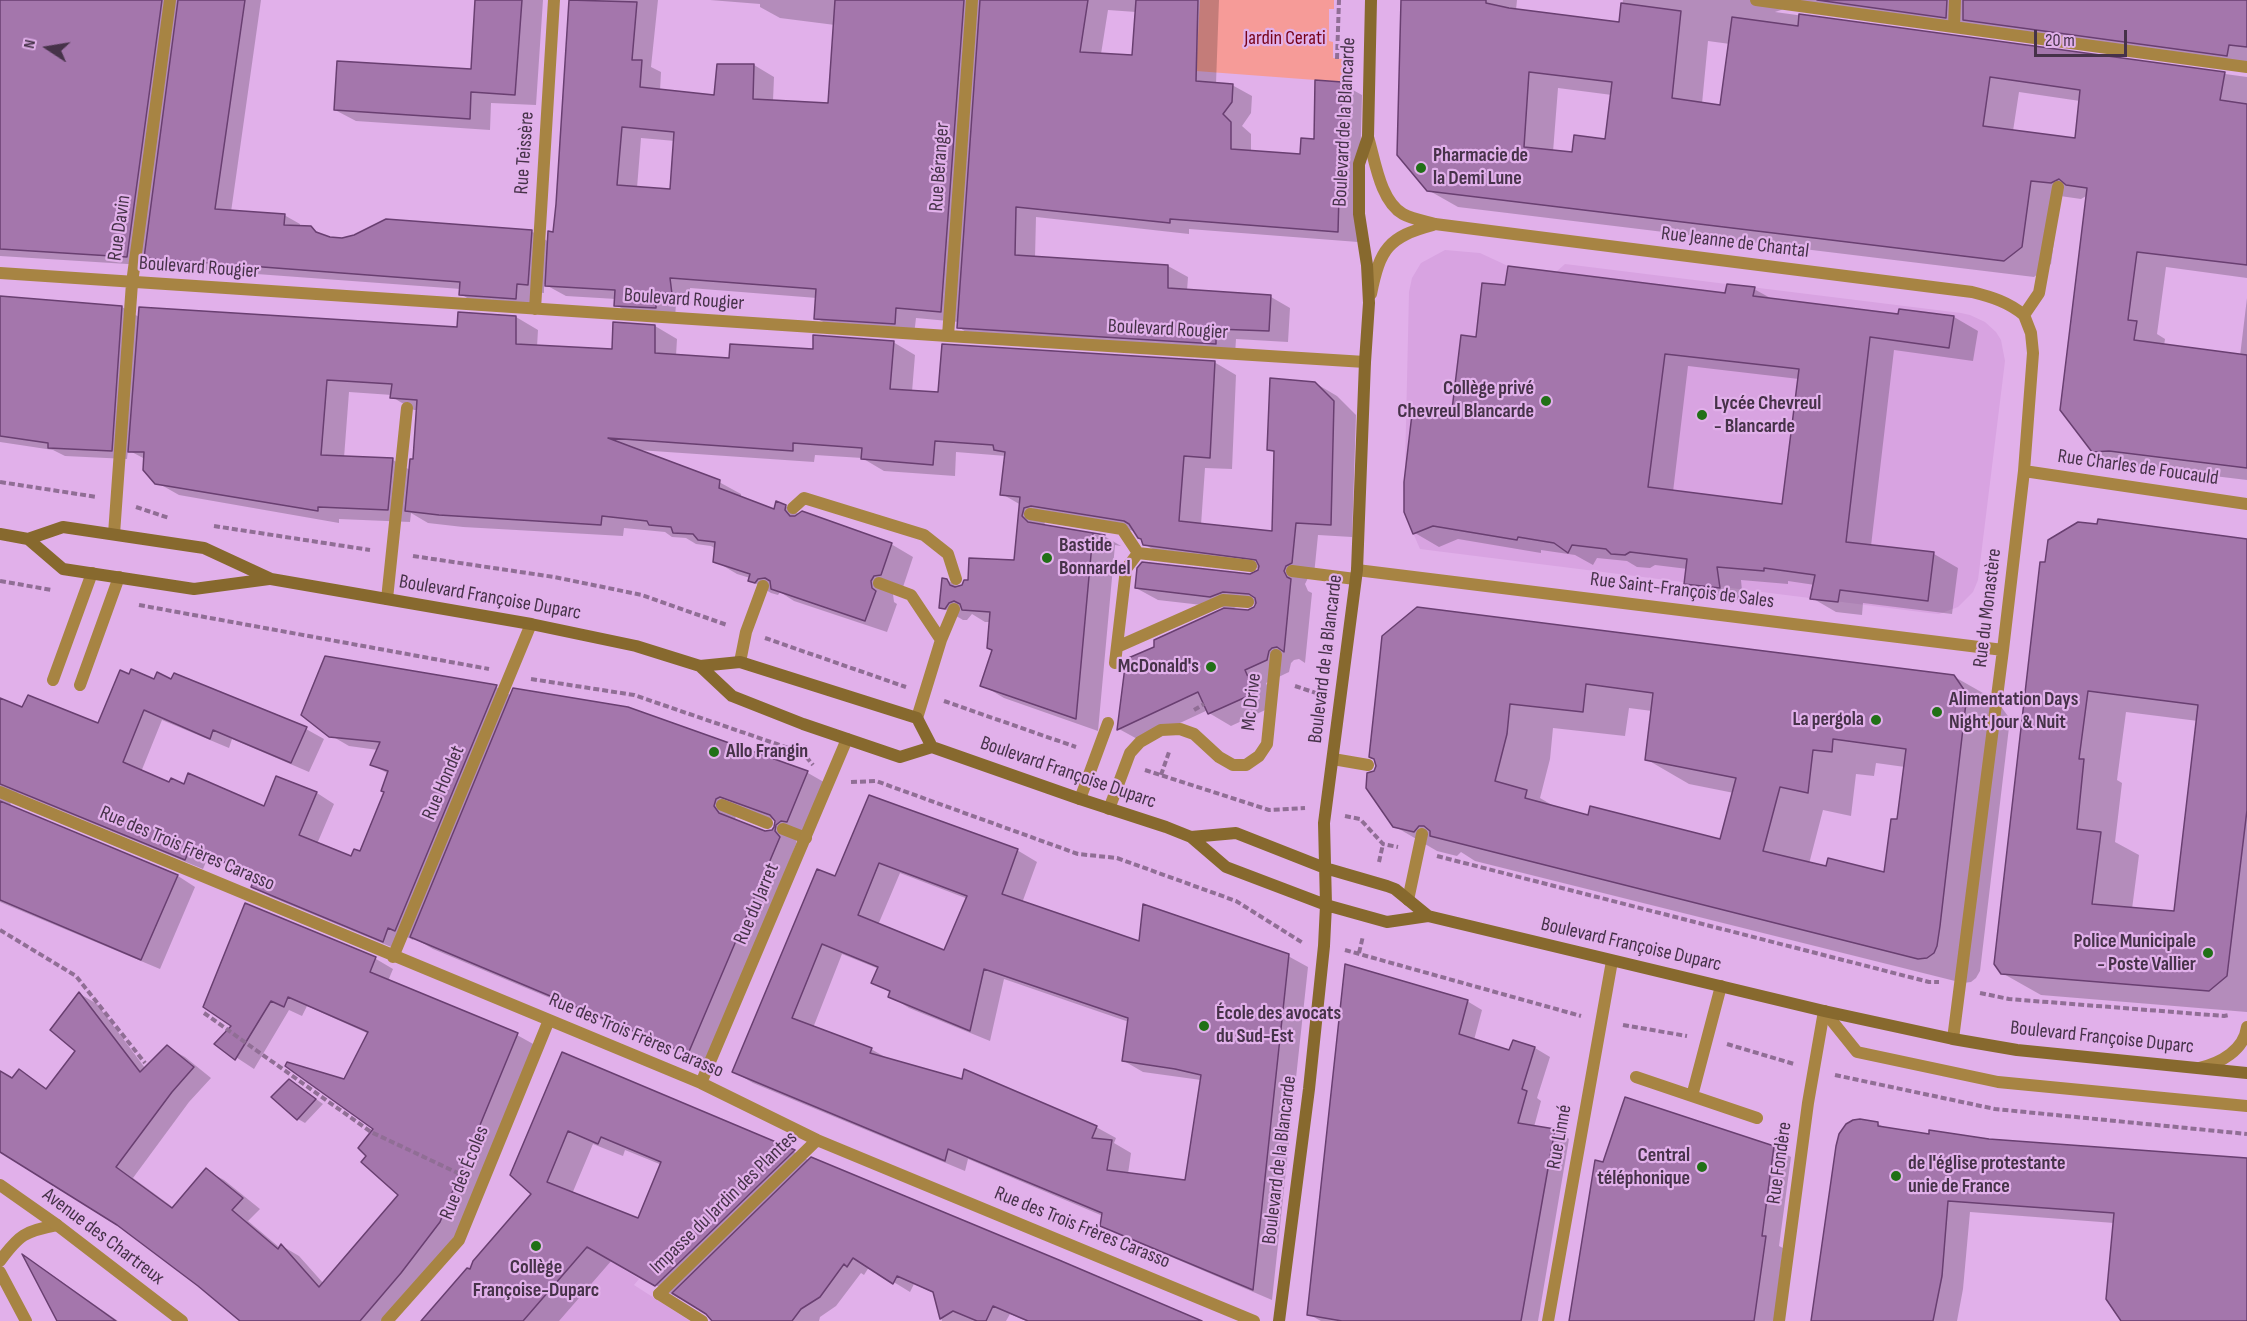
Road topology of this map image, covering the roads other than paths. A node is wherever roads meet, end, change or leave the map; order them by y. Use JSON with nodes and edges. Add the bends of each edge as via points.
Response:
{"nodes":[{"id":1,"x":170,"y":0,"type":"edge"},
{"id":2,"x":554,"y":0,"type":"edge"},
{"id":3,"x":972,"y":0,"type":"edge"},
{"id":4,"x":1371,"y":0,"type":"edge"},
{"id":5,"x":1756,"y":0,"type":"edge"},
{"id":6,"x":1955,"y":0,"type":"edge"},
{"id":7,"x":1954,"y":27,"type":"junction"},
{"id":8,"x":2247,"y":67,"type":"edge"},
{"id":9,"x":1368,"y":137,"type":"junction"},
{"id":10,"x":2058,"y":187,"type":"dead end"},
{"id":11,"x":1434,"y":224,"type":"junction"},
{"id":12,"x":0,"y":273,"type":"edge"},
{"id":13,"x":132,"y":283,"type":"junction"},
{"id":14,"x":1370,"y":303,"type":"junction"},
{"id":15,"x":535,"y":309,"type":"junction"},
{"id":16,"x":2025,"y":315,"type":"junction"},
{"id":17,"x":948,"y":336,"type":"junction"},
{"id":18,"x":1365,"y":362,"type":"junction"},
{"id":19,"x":407,"y":408,"type":"dead end"},
{"id":20,"x":2024,"y":471,"type":"junction"},
{"id":21,"x":2247,"y":504,"type":"edge"},
{"id":22,"x":793,"y":508,"type":"dead end"},
{"id":23,"x":1030,"y":514,"type":"dead end"},
{"id":24,"x":0,"y":534,"type":"edge"},
{"id":25,"x":114,"y":534,"type":"junction"},
{"id":26,"x":28,"y":539,"type":"junction"},
{"id":27,"x":1138,"y":553,"type":"junction"},
{"id":28,"x":1251,"y":566,"type":"dead end"},
{"id":29,"x":1292,"y":571,"type":"dead end"},
{"id":30,"x":92,"y":573,"type":"junction"},
{"id":31,"x":1356,"y":575,"type":"junction"},
{"id":32,"x":119,"y":577,"type":"junction"},
{"id":33,"x":271,"y":579,"type":"junction"},
{"id":34,"x":956,"y":579,"type":"dead end"},
{"id":35,"x":879,"y":583,"type":"dead end"},
{"id":36,"x":763,"y":586,"type":"dead end"},
{"id":37,"x":387,"y":599,"type":"junction"},
{"id":38,"x":1248,"y":602,"type":"dead end"},
{"id":39,"x":954,"y":609,"type":"dead end"},
{"id":40,"x":531,"y":624,"type":"junction"},
{"id":41,"x":941,"y":640,"type":"junction"},
{"id":42,"x":1117,"y":647,"type":"junction"},
{"id":43,"x":2003,"y":650,"type":"junction"},
{"id":44,"x":1276,"y":656,"type":"dead end"},
{"id":45,"x":740,"y":662,"type":"junction"},
{"id":46,"x":1115,"y":663,"type":"dead end"},
{"id":47,"x":700,"y":666,"type":"junction"},
{"id":48,"x":52,"y":680,"type":"dead end"},
{"id":49,"x":80,"y":685,"type":"dead end"},
{"id":50,"x":917,"y":718,"type":"junction"},
{"id":51,"x":1108,"y":723,"type":"dead end"},
{"id":52,"x":847,"y":739,"type":"junction"},
{"id":53,"x":932,"y":747,"type":"junction"},
{"id":54,"x":1333,"y":759,"type":"junction"},
{"id":55,"x":1368,"y":765,"type":"dead end"},
{"id":56,"x":0,"y":792,"type":"edge"},
{"id":57,"x":1080,"y":799,"type":"junction"},
{"id":58,"x":722,"y":805,"type":"dead end"},
{"id":59,"x":1109,"y":809,"type":"junction"},
{"id":60,"x":767,"y":823,"type":"dead end"},
{"id":61,"x":783,"y":829,"type":"dead end"},
{"id":62,"x":1422,"y":834,"type":"dead end"},
{"id":63,"x":1191,"y":837,"type":"junction"},
{"id":64,"x":806,"y":838,"type":"junction"},
{"id":65,"x":1325,"y":868,"type":"junction"},
{"id":66,"x":1408,"y":900,"type":"junction"},
{"id":67,"x":1326,"y":905,"type":"junction"},
{"id":68,"x":1428,"y":916,"type":"junction"},
{"id":69,"x":393,"y":957,"type":"junction"},
{"id":70,"x":1612,"y":961,"type":"junction"},
{"id":71,"x":1721,"y":986,"type":"junction"},
{"id":72,"x":1824,"y":1011,"type":"junction"},
{"id":73,"x":549,"y":1020,"type":"junction"},
{"id":74,"x":2247,"y":1027,"type":"edge"},
{"id":75,"x":1953,"y":1039,"type":"junction"},
{"id":76,"x":2196,"y":1068,"type":"junction"},
{"id":77,"x":2247,"y":1073,"type":"edge"},
{"id":78,"x":1636,"y":1077,"type":"dead end"},
{"id":79,"x":701,"y":1083,"type":"junction"},
{"id":80,"x":1692,"y":1096,"type":"junction"},
{"id":81,"x":2247,"y":1106,"type":"edge"},
{"id":82,"x":1757,"y":1118,"type":"dead end"},
{"id":83,"x":817,"y":1140,"type":"junction"},
{"id":84,"x":0,"y":1185,"type":"edge"},
{"id":85,"x":57,"y":1225,"type":"junction"},
{"id":86,"x":0,"y":1261,"type":"edge"},
{"id":87,"x":0,"y":1272,"type":"edge"},
{"id":88,"x":26,"y":1321,"type":"edge"},
{"id":89,"x":182,"y":1321,"type":"edge"},
{"id":90,"x":387,"y":1321,"type":"edge"},
{"id":91,"x":702,"y":1321,"type":"edge"},
{"id":92,"x":1254,"y":1321,"type":"edge"},
{"id":93,"x":1280,"y":1321,"type":"edge"},
{"id":94,"x":1548,"y":1321,"type":"edge"},
{"id":95,"x":1779,"y":1321,"type":"edge"}],
"edges":[{"from":1,"to":13,"type":"street","name":"Rue Davin"},
{"from":2,"to":15,"type":"street","name":"Rue Teissère"},
{"from":3,"to":17,"type":"street","name":"Rue Béranger"},
{"from":4,"to":9,"type":"main road","name":"Boulevard de la Blancarde"},
{"from":5,"to":7,"type":"street"},
{"from":6,"to":7,"type":"street"},
{"from":7,"to":8,"type":"street"},
{"from":9,"to":11,"type":"street","name":"Rue Jeanne de Chantal","via":[[1383,190],[1392,205],[1403,214]]},
{"from":9,"to":14,"type":"main road","name":"Boulevard de la Blancarde","via":[[1359,164],[1359,214]]},
{"from":10,"to":16,"type":"street","via":[[2039,293]]},
{"from":11,"to":14,"type":"street","name":"Rue Jeanne de Chantal","via":[[1408,231],[1382,255]]},
{"from":11,"to":16,"type":"street","name":"Rue Jeanne de Chantal","via":[[1972,292],[2001,300]]},
{"from":12,"to":13,"type":"street","name":"Boulevard Rougier"},
{"from":13,"to":15,"type":"street","name":"Boulevard Rougier"},
{"from":13,"to":25,"type":"street","name":"Rue Davin"},
{"from":14,"to":18,"type":"main road","name":"Boulevard de la Blancarde"},
{"from":15,"to":17,"type":"street","name":"Boulevard Rougier"},
{"from":16,"to":20,"type":"street","name":"Rue du Monastère","via":[[2033,353]]},
{"from":17,"to":18,"type":"street","name":"Boulevard Rougier"},
{"from":18,"to":31,"type":"main road","name":"Boulevard de la Blancarde"},
{"from":19,"to":37,"type":"street"},
{"from":20,"to":21,"type":"street","name":"Rue Charles de Foucauld"},
{"from":20,"to":43,"type":"street","name":"Rue du Monastère"},
{"from":22,"to":34,"type":"street","via":[[804,498],[924,535],[948,555]]},
{"from":23,"to":27,"type":"street","via":[[1122,529]]},
{"from":24,"to":26,"type":"main road","name":"Boulevard Françoise Duparc"},
{"from":25,"to":26,"type":"main road","name":"Boulevard Françoise Duparc","via":[[63,527]]},
{"from":25,"to":33,"type":"main road","name":"Boulevard Françoise Duparc","via":[[204,548]]},
{"from":26,"to":30,"type":"main road","name":"Boulevard Françoise Duparc","via":[[63,568]]},
{"from":27,"to":28,"type":"street"},
{"from":27,"to":42,"type":"street","via":[[1126,569]]},
{"from":29,"to":31,"type":"street","name":"Rue Saint-François de Sales"},
{"from":30,"to":32,"type":"main road","name":"Boulevard Françoise Duparc"},
{"from":30,"to":48,"type":"street"},
{"from":31,"to":43,"type":"street","name":"Rue Saint-François de Sales"},
{"from":31,"to":54,"type":"main road","name":"Boulevard de la Blancarde"},
{"from":32,"to":33,"type":"main road","name":"Boulevard Françoise Duparc","via":[[194,589]]},
{"from":32,"to":49,"type":"street"},
{"from":33,"to":37,"type":"main road","name":"Boulevard Françoise Duparc"},
{"from":35,"to":41,"type":"street","via":[[911,595]]},
{"from":36,"to":45,"type":"street"},
{"from":37,"to":40,"type":"main road","name":"Boulevard Françoise Duparc"},
{"from":38,"to":42,"type":"street","via":[[1223,600]]},
{"from":39,"to":41,"type":"street"},
{"from":40,"to":47,"type":"main road","name":"Boulevard Françoise Duparc","via":[[636,646]]},
{"from":40,"to":69,"type":"street","name":"Rue Hondet"},
{"from":41,"to":50,"type":"street"},
{"from":42,"to":46,"type":"street"},
{"from":43,"to":75,"type":"street","name":"Rue du Monastère"},
{"from":44,"to":59,"type":"street","name":"Mc Drive","via":[[1267,744],[1259,756],[1246,765],[1233,765],[1194,734],[1180,729],[1161,730],[1130,753]]},
{"from":45,"to":47,"type":"main road","name":"Boulevard Françoise Duparc"},
{"from":45,"to":50,"type":"main road","name":"Boulevard Françoise Duparc"},
{"from":47,"to":52,"type":"main road","name":"Boulevard Françoise Duparc","via":[[732,696]]},
{"from":50,"to":53,"type":"main road"},
{"from":51,"to":57,"type":"street"},
{"from":52,"to":53,"type":"main road","name":"Boulevard Françoise Duparc","via":[[900,757]]},
{"from":52,"to":64,"type":"street","name":"Rue du Jarret"},
{"from":53,"to":57,"type":"main road","name":"Boulevard Françoise Duparc"},
{"from":54,"to":55,"type":"street"},
{"from":54,"to":65,"type":"main road","name":"Boulevard de la Blancarde","via":[[1324,823]]},
{"from":56,"to":69,"type":"street","name":"Rue des Trois Frères Carasso"},
{"from":57,"to":59,"type":"main road","name":"Boulevard Françoise Duparc"},
{"from":58,"to":60,"type":"street"},
{"from":59,"to":63,"type":"main road","name":"Boulevard Françoise Duparc"},
{"from":61,"to":64,"type":"street"},
{"from":62,"to":66,"type":"street"},
{"from":63,"to":65,"type":"main road","name":"Boulevard Françoise Duparc","via":[[1236,833]]},
{"from":63,"to":67,"type":"main road","name":"Boulevard Françoise Duparc","via":[[1226,867]]},
{"from":64,"to":79,"type":"street","name":"Rue du Jarret"},
{"from":65,"to":66,"type":"main road","name":"Boulevard Françoise Duparc","via":[[1387,886]]},
{"from":65,"to":67,"type":"main road","name":"Boulevard de la Blancarde"},
{"from":66,"to":68,"type":"main road","name":"Boulevard Françoise Duparc"},
{"from":67,"to":68,"type":"main road","name":"Boulevard Françoise Duparc","via":[[1387,922]]},
{"from":67,"to":93,"type":"main road","name":"Boulevard de la Blancarde","via":[[1309,1089]]},
{"from":68,"to":70,"type":"main road","name":"Boulevard Françoise Duparc"},
{"from":69,"to":73,"type":"street","name":"Rue des Trois Frères Carasso"},
{"from":70,"to":71,"type":"main road","name":"Boulevard Françoise Duparc"},
{"from":70,"to":94,"type":"street","name":"Rue Linné"},
{"from":71,"to":72,"type":"main road","name":"Boulevard Françoise Duparc"},
{"from":71,"to":80,"type":"street"},
{"from":72,"to":75,"type":"main road","name":"Boulevard Françoise Duparc"},
{"from":72,"to":81,"type":"street","via":[[1857,1052],[1998,1082]]},
{"from":72,"to":95,"type":"street","name":"Rue Fondère"},
{"from":73,"to":79,"type":"street","name":"Rue des Trois Frères Carasso"},
{"from":73,"to":90,"type":"street","name":"Rue des Écoles","via":[[459,1240]]},
{"from":74,"to":76,"type":"street","via":[[2246,1037],[2224,1059]]},
{"from":75,"to":76,"type":"main road","name":"Boulevard Françoise Duparc","via":[[2017,1050]]},
{"from":76,"to":77,"type":"main road","name":"Boulevard Françoise Duparc"},
{"from":78,"to":80,"type":"street"},
{"from":79,"to":83,"type":"street","name":"Rue des Trois Frères Carasso"},
{"from":80,"to":82,"type":"street"},
{"from":83,"to":91,"type":"street","name":"Impasse du Jardin des Plantes","via":[[659,1294]]},
{"from":83,"to":92,"type":"street","name":"Rue des Trois Frères Carasso"},
{"from":84,"to":85,"type":"street","name":"Avenue des Chartreux"},
{"from":85,"to":86,"type":"street","via":[[36,1229],[15,1241]]},
{"from":85,"to":89,"type":"street","name":"Avenue des Chartreux"},
{"from":87,"to":88,"type":"street"}]}
